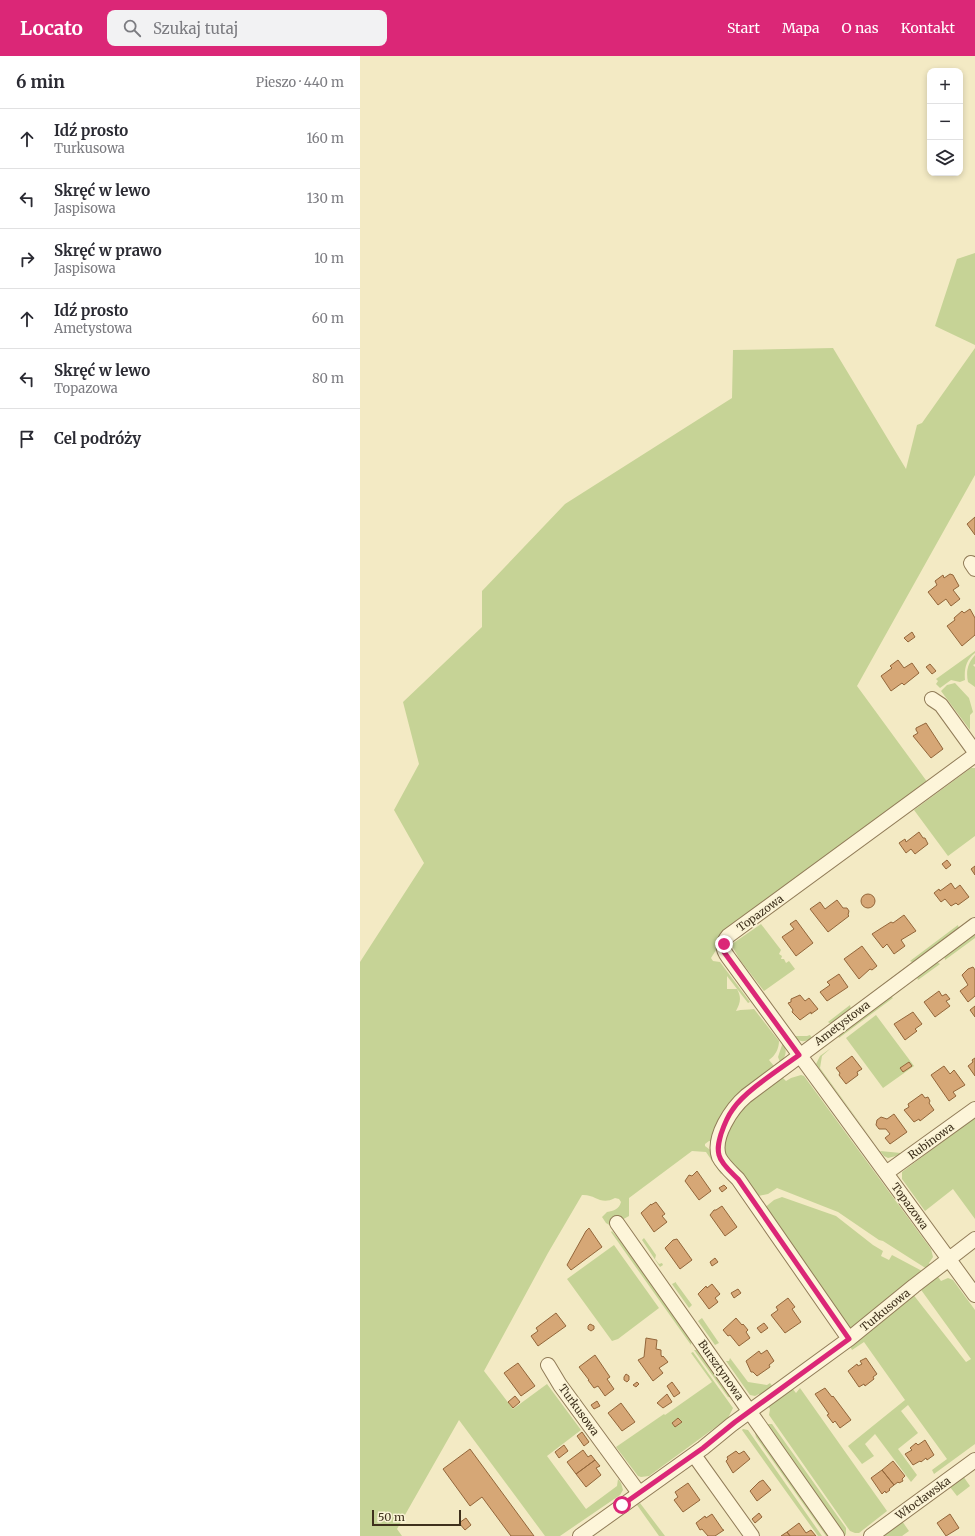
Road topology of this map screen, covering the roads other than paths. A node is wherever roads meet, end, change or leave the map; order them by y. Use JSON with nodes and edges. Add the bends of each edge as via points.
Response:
{"nodes":[{"id":1,"x":932,"y":699,"type":"dead end"},
{"id":2,"x":975,"y":752,"type":"edge"},
{"id":3,"x":975,"y":755,"type":"edge"},
{"id":4,"x":975,"y":925,"type":"edge"},
{"id":5,"x":799,"y":1055,"type":"junction"},
{"id":6,"x":975,"y":1108,"type":"edge"},
{"id":7,"x":886,"y":1173,"type":"junction"},
{"id":8,"x":617,"y":1224,"type":"dead end"},
{"id":9,"x":975,"y":1240,"type":"edge"},
{"id":10,"x":949,"y":1259,"type":"junction"},
{"id":11,"x":975,"y":1295,"type":"edge"},
{"id":12,"x":849,"y":1339,"type":"junction"},
{"id":13,"x":548,"y":1365,"type":"dead end"},
{"id":14,"x":750,"y":1411,"type":"junction"},
{"id":15,"x":694,"y":1454,"type":"junction"},
{"id":16,"x":975,"y":1460,"type":"edge"},
{"id":17,"x":639,"y":1493,"type":"junction"},
{"id":18,"x":580,"y":1536,"type":"edge"},
{"id":19,"x":752,"y":1536,"type":"edge"},
{"id":20,"x":837,"y":1536,"type":"edge"},
{"id":21,"x":871,"y":1536,"type":"edge"}],
"edges":[{"from":1,"to":2,"type":"street","via":[[941,705]]},
{"from":3,"to":5,"type":"street","name":"Topazowa","via":[[725,940],[724,952]]},
{"from":4,"to":5,"type":"street","name":"Ametystowa"},
{"from":5,"to":7,"type":"street","name":"Topazowa"},
{"from":5,"to":12,"type":"street","name":"Ametystowa","via":[[738,1103],[728,1117],[718,1148],[720,1158],[738,1179]]},
{"from":6,"to":7,"type":"street","name":"Rubinowa"},
{"from":7,"to":10,"type":"street","name":"Topazowa"},
{"from":8,"to":14,"type":"street","name":"Bursztynowa"},
{"from":9,"to":10,"type":"street","name":"Turkusowa"},
{"from":10,"to":11,"type":"street","name":"Topazowa"},
{"from":10,"to":12,"type":"street","name":"Turkusowa"},
{"from":12,"to":14,"type":"street","name":"Turkusowa"},
{"from":13,"to":17,"type":"street","name":"Turkusowa","via":[[560,1386]]},
{"from":14,"to":15,"type":"street","name":"Turkusowa"},
{"from":14,"to":20,"type":"street","name":"Bursztynowa"},
{"from":15,"to":17,"type":"street","name":"Turkusowa"},
{"from":15,"to":19,"type":"street"},
{"from":16,"to":21,"type":"street","name":"Włocławska"},
{"from":17,"to":18,"type":"street","name":"Turkusowa"}]}
